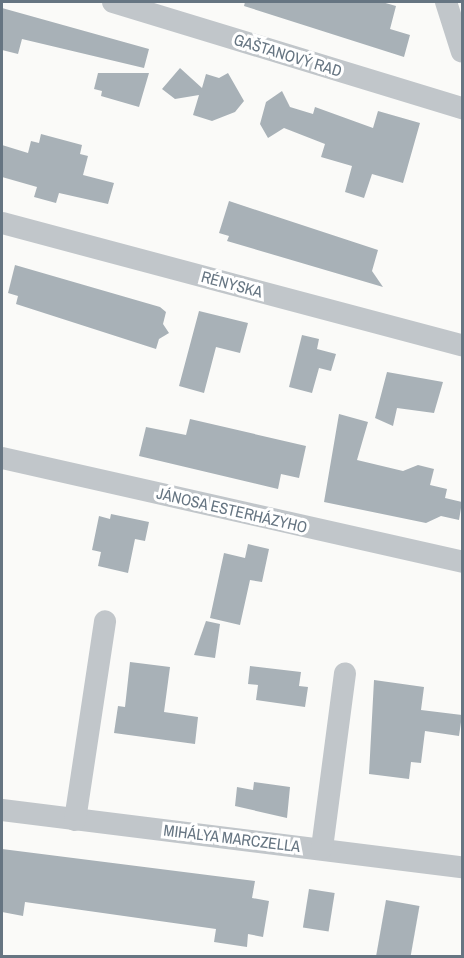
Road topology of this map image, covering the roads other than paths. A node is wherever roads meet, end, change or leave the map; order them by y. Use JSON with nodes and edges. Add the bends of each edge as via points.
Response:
{"nodes":[{"id":1,"x":112,"y":2,"type":"edge"},
{"id":2,"x":446,"y":2,"type":"edge"},
{"id":3,"x":462,"y":52,"type":"edge"},
{"id":4,"x":462,"y":108,"type":"edge"},
{"id":5,"x":2,"y":223,"type":"edge"},
{"id":6,"x":462,"y":345,"type":"edge"},
{"id":7,"x":2,"y":458,"type":"edge"},
{"id":8,"x":462,"y":562,"type":"edge"},
{"id":9,"x":105,"y":621,"type":"dead end"},
{"id":10,"x":345,"y":674,"type":"dead end"},
{"id":11,"x":2,"y":810,"type":"edge"},
{"id":12,"x":75,"y":820,"type":"junction"},
{"id":13,"x":322,"y":848,"type":"junction"},
{"id":14,"x":462,"y":867,"type":"edge"}],
"edges":[{"from":1,"to":4,"type":"street","name":"GAŠTANOVÝ RAD"},
{"from":2,"to":3,"type":"street"},
{"from":5,"to":6,"type":"street","name":"RÉNYSKA"},
{"from":7,"to":8,"type":"street","name":"JÁNOSA ESTERHÁZYHO"},
{"from":9,"to":12,"type":"street"},
{"from":10,"to":13,"type":"street"},
{"from":11,"to":12,"type":"street","name":"MIHÁLYA MARCZELLA"},
{"from":12,"to":13,"type":"street","name":"MIHÁLYA MARCZELLA"},
{"from":13,"to":14,"type":"street","name":"MIHÁLYA MARCZELLA"}]}
